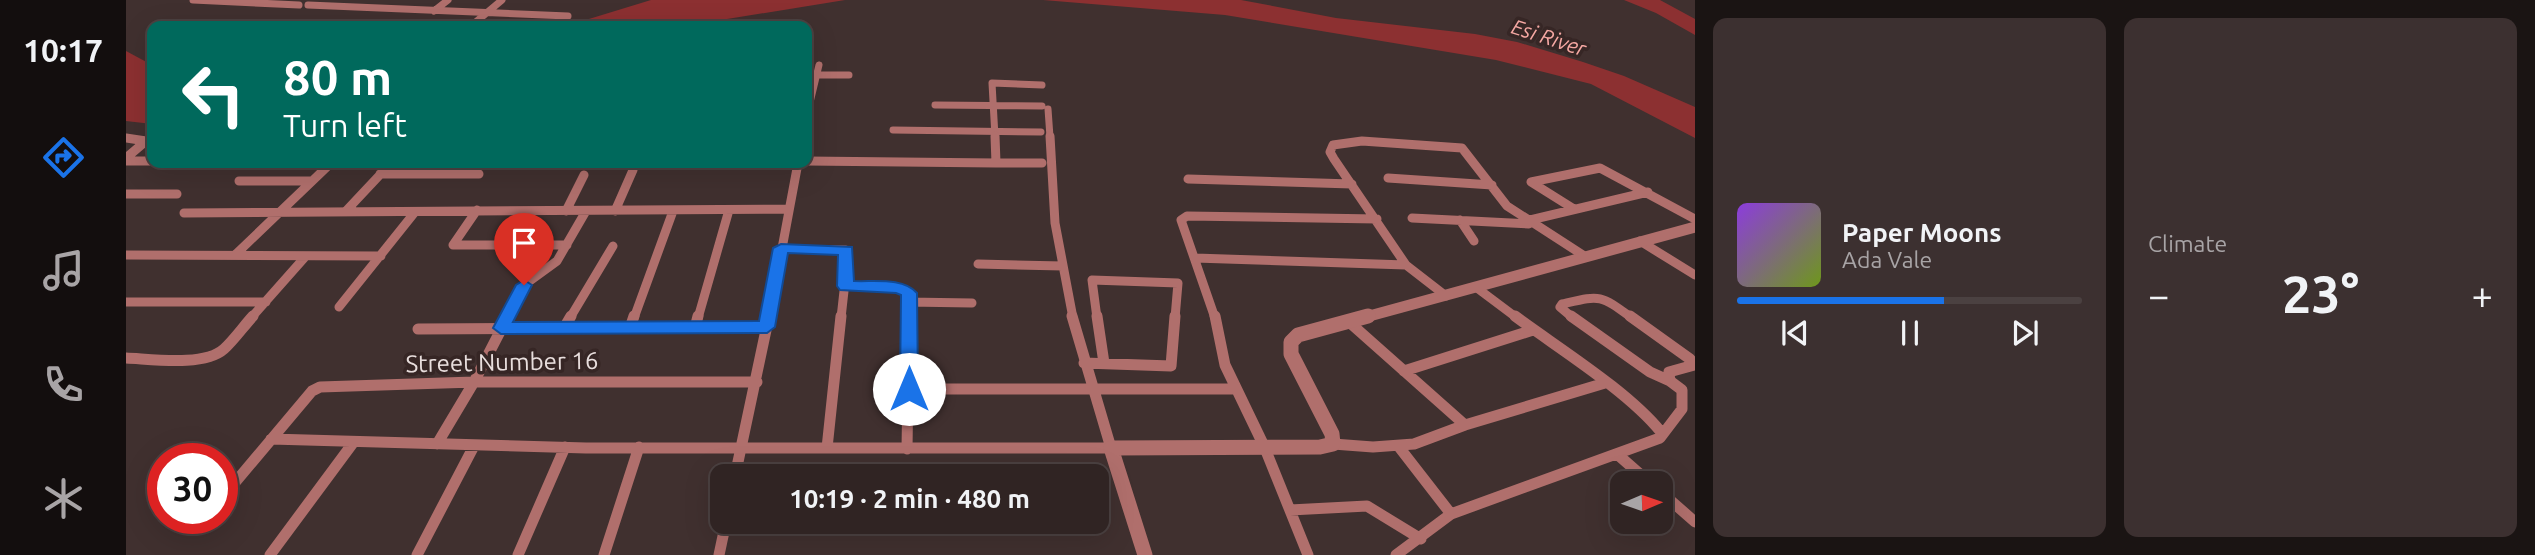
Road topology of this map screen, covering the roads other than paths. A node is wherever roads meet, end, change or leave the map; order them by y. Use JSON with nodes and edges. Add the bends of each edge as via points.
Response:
{"nodes":[{"id":1,"x":193,"y":0,"type":"edge"},
{"id":2,"x":448,"y":0,"type":"edge"},
{"id":3,"x":502,"y":0,"type":"edge"},
{"id":4,"x":274,"y":2,"type":"edge"},
{"id":5,"x":299,"y":5,"type":"dead end"},
{"id":6,"x":307,"y":5,"type":"dead end"},
{"id":7,"x":434,"y":10,"type":"junction"},
{"id":8,"x":487,"y":13,"type":"junction"},
{"id":9,"x":568,"y":16,"type":"dead end"},
{"id":10,"x":477,"y":21,"type":"edge"},
{"id":11,"x":819,"y":65,"type":"dead end"},
{"id":12,"x":815,"y":75,"type":"junction"},
{"id":13,"x":849,"y":75,"type":"dead end"},
{"id":14,"x":1042,"y":85,"type":"dead end"},
{"id":15,"x":812,"y":90,"type":"edge"},
{"id":16,"x":935,"y":105,"type":"dead end"},
{"id":17,"x":992,"y":105,"type":"junction"},
{"id":18,"x":893,"y":130,"type":"dead end"},
{"id":19,"x":994,"y":132,"type":"junction"},
{"id":20,"x":1041,"y":132,"type":"dead end"},
{"id":21,"x":126,"y":138,"type":"edge"},
{"id":22,"x":126,"y":159,"type":"edge"},
{"id":23,"x":147,"y":161,"type":"edge"},
{"id":24,"x":812,"y":162,"type":"edge"},
{"id":25,"x":996,"y":163,"type":"junction"},
{"id":26,"x":1042,"y":163,"type":"dead end"},
{"id":27,"x":326,"y":168,"type":"edge"},
{"id":28,"x":386,"y":168,"type":"edge"},
{"id":29,"x":796,"y":168,"type":"edge"},
{"id":30,"x":633,"y":170,"type":"dead end"},
{"id":31,"x":380,"y":174,"type":"junction"},
{"id":32,"x":479,"y":174,"type":"dead end"},
{"id":33,"x":584,"y":175,"type":"dead end"},
{"id":34,"x":1388,"y":178,"type":"dead end"},
{"id":35,"x":1188,"y":179,"type":"dead end"},
{"id":36,"x":239,"y":181,"type":"dead end"},
{"id":37,"x":312,"y":181,"type":"junction"},
{"id":38,"x":1352,"y":184,"type":"junction"},
{"id":39,"x":1492,"y":184,"type":"junction"},
{"id":40,"x":1648,"y":192,"type":"junction"},
{"id":41,"x":126,"y":194,"type":"edge"},
{"id":42,"x":177,"y":194,"type":"dead end"},
{"id":43,"x":789,"y":209,"type":"junction"},
{"id":44,"x":1574,"y":209,"type":"junction"},
{"id":45,"x":729,"y":210,"type":"junction"},
{"id":46,"x":281,"y":211,"type":"junction"},
{"id":47,"x":477,"y":211,"type":"junction"},
{"id":48,"x":565,"y":211,"type":"junction"},
{"id":49,"x":586,"y":211,"type":"junction"},
{"id":50,"x":615,"y":211,"type":"junction"},
{"id":51,"x":673,"y":211,"type":"junction"},
{"id":52,"x":345,"y":212,"type":"junction"},
{"id":53,"x":415,"y":212,"type":"junction"},
{"id":54,"x":184,"y":214,"type":"dead end"},
{"id":55,"x":1412,"y":218,"type":"dead end"},
{"id":56,"x":1377,"y":219,"type":"junction"},
{"id":57,"x":1695,"y":219,"type":"edge"},
{"id":58,"x":1460,"y":220,"type":"junction"},
{"id":59,"x":1530,"y":223,"type":"junction"},
{"id":60,"x":1695,"y":227,"type":"edge"},
{"id":61,"x":1474,"y":241,"type":"dead end"},
{"id":62,"x":1640,"y":241,"type":"junction"},
{"id":63,"x":567,"y":245,"type":"junction"},
{"id":64,"x":613,"y":246,"type":"dead end"},
{"id":65,"x":781,"y":248,"type":"junction"},
{"id":66,"x":126,"y":255,"type":"edge"},
{"id":67,"x":235,"y":255,"type":"junction"},
{"id":68,"x":381,"y":256,"type":"junction"},
{"id":69,"x":305,"y":257,"type":"junction"},
{"id":70,"x":1586,"y":257,"type":"junction"},
{"id":71,"x":1195,"y":258,"type":"junction"},
{"id":72,"x":978,"y":264,"type":"dead end"},
{"id":73,"x":1406,"y":265,"type":"junction"},
{"id":74,"x":1063,"y":266,"type":"junction"},
{"id":75,"x":1695,"y":275,"type":"edge"},
{"id":76,"x":845,"y":286,"type":"junction"},
{"id":77,"x":1477,"y":288,"type":"junction"},
{"id":78,"x":1446,"y":296,"type":"junction"},
{"id":79,"x":126,"y":302,"type":"edge"},
{"id":80,"x":266,"y":302,"type":"junction"},
{"id":81,"x":908,"y":302,"type":"junction"},
{"id":82,"x":972,"y":303,"type":"dead end"},
{"id":83,"x":340,"y":307,"type":"dead end"},
{"id":84,"x":1349,"y":322,"type":"junction"},
{"id":85,"x":767,"y":327,"type":"junction"},
{"id":86,"x":418,"y":328,"type":"dead end"},
{"id":87,"x":501,"y":328,"type":"junction"},
{"id":88,"x":564,"y":328,"type":"junction"},
{"id":89,"x":630,"y":328,"type":"junction"},
{"id":90,"x":695,"y":328,"type":"junction"},
{"id":91,"x":1533,"y":330,"type":"junction"},
{"id":92,"x":126,"y":358,"type":"edge"},
{"id":93,"x":1084,"y":363,"type":"junction"},
{"id":94,"x":1104,"y":363,"type":"junction"},
{"id":95,"x":1404,"y":371,"type":"junction"},
{"id":96,"x":1670,"y":381,"type":"junction"},
{"id":97,"x":474,"y":382,"type":"junction"},
{"id":98,"x":757,"y":382,"type":"junction"},
{"id":99,"x":1605,"y":383,"type":"junction"},
{"id":100,"x":1091,"y":388,"type":"junction"},
{"id":101,"x":909,"y":389,"type":"junction"},
{"id":102,"x":1235,"y":389,"type":"junction"},
{"id":103,"x":1465,"y":425,"type":"junction"},
{"id":104,"x":1661,"y":432,"type":"junction"},
{"id":105,"x":271,"y":439,"type":"junction"},
{"id":106,"x":353,"y":443,"type":"junction"},
{"id":107,"x":437,"y":444,"type":"junction"},
{"id":108,"x":1333,"y":444,"type":"junction"},
{"id":109,"x":474,"y":446,"type":"junction"},
{"id":110,"x":1264,"y":446,"type":"junction"},
{"id":111,"x":565,"y":447,"type":"junction"},
{"id":112,"x":639,"y":447,"type":"junction"},
{"id":113,"x":1399,"y":447,"type":"junction"},
{"id":114,"x":827,"y":448,"type":"junction"},
{"id":115,"x":1111,"y":448,"type":"junction"},
{"id":116,"x":741,"y":449,"type":"junction"},
{"id":117,"x":907,"y":449,"type":"junction"},
{"id":118,"x":1617,"y":454,"type":"junction"},
{"id":119,"x":738,"y":464,"type":"edge"},
{"id":120,"x":1636,"y":471,"type":"edge"},
{"id":121,"x":238,"y":479,"type":"edge"},
{"id":122,"x":1673,"y":503,"type":"edge"},
{"id":123,"x":1290,"y":510,"type":"junction"},
{"id":124,"x":1451,"y":514,"type":"junction"},
{"id":125,"x":1695,"y":522,"type":"edge"},
{"id":126,"x":723,"y":534,"type":"edge"},
{"id":127,"x":1420,"y":539,"type":"junction"},
{"id":128,"x":270,"y":555,"type":"edge"},
{"id":129,"x":417,"y":555,"type":"edge"},
{"id":130,"x":518,"y":555,"type":"edge"},
{"id":131,"x":604,"y":555,"type":"edge"},
{"id":132,"x":719,"y":555,"type":"edge"},
{"id":133,"x":1145,"y":555,"type":"edge"},
{"id":134,"x":1308,"y":555,"type":"edge"},
{"id":135,"x":1396,"y":555,"type":"edge"}],
"edges":[{"from":1,"to":4,"type":"street"},
{"from":2,"to":7,"type":"street"},
{"from":3,"to":8,"type":"street"},
{"from":4,"to":5,"type":"street"},
{"from":6,"to":7,"type":"street"},
{"from":7,"to":8,"type":"street"},
{"from":8,"to":9,"type":"street"},
{"from":8,"to":10,"type":"street"},
{"from":11,"to":12,"type":"street"},
{"from":12,"to":13,"type":"street"},
{"from":12,"to":15,"type":"street"},
{"from":14,"to":17,"type":"street","via":[[992,83]]},
{"from":16,"to":17,"type":"street"},
{"from":17,"to":19,"type":"street"},
{"from":17,"to":74,"type":"street","via":[[1045,108]]},
{"from":18,"to":19,"type":"street"},
{"from":19,"to":20,"type":"street"},
{"from":19,"to":25,"type":"street"},
{"from":21,"to":22,"type":"street","via":[[146,141]]},
{"from":22,"to":23,"type":"street"},
{"from":24,"to":25,"type":"street"},
{"from":25,"to":26,"type":"street"},
{"from":27,"to":37,"type":"street"},
{"from":28,"to":31,"type":"street"},
{"from":29,"to":43,"type":"street"},
{"from":30,"to":50,"type":"street"},
{"from":31,"to":32,"type":"street"},
{"from":31,"to":52,"type":"street"},
{"from":33,"to":48,"type":"street"},
{"from":34,"to":39,"type":"street"},
{"from":35,"to":38,"type":"street"},
{"from":36,"to":37,"type":"street"},
{"from":37,"to":46,"type":"street"},
{"from":38,"to":39,"type":"street","via":[[1330,152],[1333,145],[1362,141],[1462,148]]},
{"from":38,"to":56,"type":"street"},
{"from":39,"to":59,"type":"street","via":[[1507,206]]},
{"from":40,"to":44,"type":"street"},
{"from":40,"to":44,"type":"street","via":[[1600,168],[1531,182]]},
{"from":40,"to":57,"type":"street"},
{"from":41,"to":42,"type":"street"},
{"from":43,"to":45,"type":"street"},
{"from":43,"to":65,"type":"street"},
{"from":44,"to":59,"type":"street"},
{"from":45,"to":51,"type":"street"},
{"from":45,"to":90,"type":"street"},
{"from":46,"to":52,"type":"street"},
{"from":46,"to":54,"type":"street"},
{"from":46,"to":67,"type":"street"},
{"from":47,"to":48,"type":"street"},
{"from":47,"to":53,"type":"street"},
{"from":47,"to":63,"type":"street","via":[[453,245]]},
{"from":48,"to":49,"type":"street"},
{"from":49,"to":50,"type":"street"},
{"from":49,"to":63,"type":"street"},
{"from":50,"to":51,"type":"street"},
{"from":51,"to":89,"type":"street"},
{"from":52,"to":53,"type":"street"},
{"from":53,"to":68,"type":"street"},
{"from":55,"to":58,"type":"street"},
{"from":56,"to":71,"type":"street","via":[[1187,216],[1181,224]]},
{"from":56,"to":73,"type":"street"},
{"from":58,"to":59,"type":"street"},
{"from":58,"to":61,"type":"street"},
{"from":59,"to":70,"type":"street"},
{"from":60,"to":62,"type":"street"},
{"from":62,"to":70,"type":"street"},
{"from":62,"to":75,"type":"street"},
{"from":63,"to":87,"type":"street","via":[[557,261],[524,285]]},
{"from":64,"to":88,"type":"street"},
{"from":65,"to":76,"type":"street","via":[[846,250]]},
{"from":65,"to":85,"type":"street"},
{"from":66,"to":67,"type":"street"},
{"from":67,"to":69,"type":"street"},
{"from":68,"to":69,"type":"street"},
{"from":68,"to":83,"type":"street"},
{"from":69,"to":80,"type":"street"},
{"from":70,"to":77,"type":"street"},
{"from":71,"to":73,"type":"street"},
{"from":71,"to":102,"type":"street"},
{"from":72,"to":74,"type":"street"},
{"from":73,"to":78,"type":"street"},
{"from":74,"to":93,"type":"street"},
{"from":76,"to":81,"type":"street","via":[[906,289]]},
{"from":76,"to":114,"type":"street"},
{"from":77,"to":78,"type":"street"},
{"from":77,"to":91,"type":"street"},
{"from":78,"to":84,"type":"street"},
{"from":79,"to":80,"type":"street"},
{"from":80,"to":92,"type":"street","via":[[222,351],[211,356]]},
{"from":81,"to":82,"type":"street"},
{"from":81,"to":101,"type":"street"},
{"from":84,"to":95,"type":"street"},
{"from":84,"to":108,"type":"street","via":[[1298,335],[1291,342],[1291,354]]},
{"from":85,"to":90,"type":"street"},
{"from":85,"to":98,"type":"street"},
{"from":86,"to":87,"type":"street"},
{"from":87,"to":88,"type":"street"},
{"from":87,"to":97,"type":"street"},
{"from":88,"to":89,"type":"street"},
{"from":89,"to":90,"type":"street"},
{"from":91,"to":95,"type":"street"},
{"from":91,"to":99,"type":"street"},
{"from":93,"to":94,"type":"street"},
{"from":93,"to":100,"type":"street"},
{"from":94,"to":94,"type":"street","via":[[1171,366],[1178,283],[1092,280]]},
{"from":95,"to":103,"type":"street"},
{"from":96,"to":96,"type":"street","via":[[1669,372],[1694,365],[1605,298],[1562,304],[1564,312]]},
{"from":96,"to":104,"type":"street","via":[[1682,390],[1684,402],[1678,418]]},
{"from":97,"to":98,"type":"street","name":"Street Number 16"},
{"from":97,"to":105,"type":"street","name":"Street Number 16","via":[[320,387]]},
{"from":97,"to":107,"type":"street"},
{"from":98,"to":116,"type":"street"},
{"from":99,"to":103,"type":"street"},
{"from":99,"to":104,"type":"street"},
{"from":100,"to":101,"type":"street"},
{"from":100,"to":102,"type":"street"},
{"from":100,"to":115,"type":"street"},
{"from":101,"to":117,"type":"street"},
{"from":102,"to":110,"type":"street"},
{"from":103,"to":113,"type":"street"},
{"from":104,"to":118,"type":"street","via":[[1660,438]]},
{"from":105,"to":106,"type":"street"},
{"from":105,"to":121,"type":"street","name":"Street Number 16"},
{"from":106,"to":107,"type":"street"},
{"from":106,"to":128,"type":"street"},
{"from":107,"to":109,"type":"street"},
{"from":108,"to":110,"type":"street"},
{"from":108,"to":113,"type":"street"},
{"from":109,"to":111,"type":"street"},
{"from":109,"to":129,"type":"street"},
{"from":110,"to":115,"type":"street"},
{"from":110,"to":123,"type":"street"},
{"from":111,"to":112,"type":"street"},
{"from":111,"to":130,"type":"street"},
{"from":112,"to":116,"type":"street"},
{"from":112,"to":131,"type":"street"},
{"from":113,"to":124,"type":"street"},
{"from":114,"to":116,"type":"street"},
{"from":114,"to":117,"type":"street"},
{"from":115,"to":117,"type":"street"},
{"from":115,"to":133,"type":"street"},
{"from":116,"to":119,"type":"street"},
{"from":118,"to":120,"type":"street"},
{"from":118,"to":124,"type":"street"},
{"from":122,"to":125,"type":"street"},
{"from":123,"to":127,"type":"street","via":[[1367,506]]},
{"from":123,"to":134,"type":"street"},
{"from":124,"to":127,"type":"street"},
{"from":126,"to":132,"type":"street"},
{"from":127,"to":135,"type":"street"}]}
